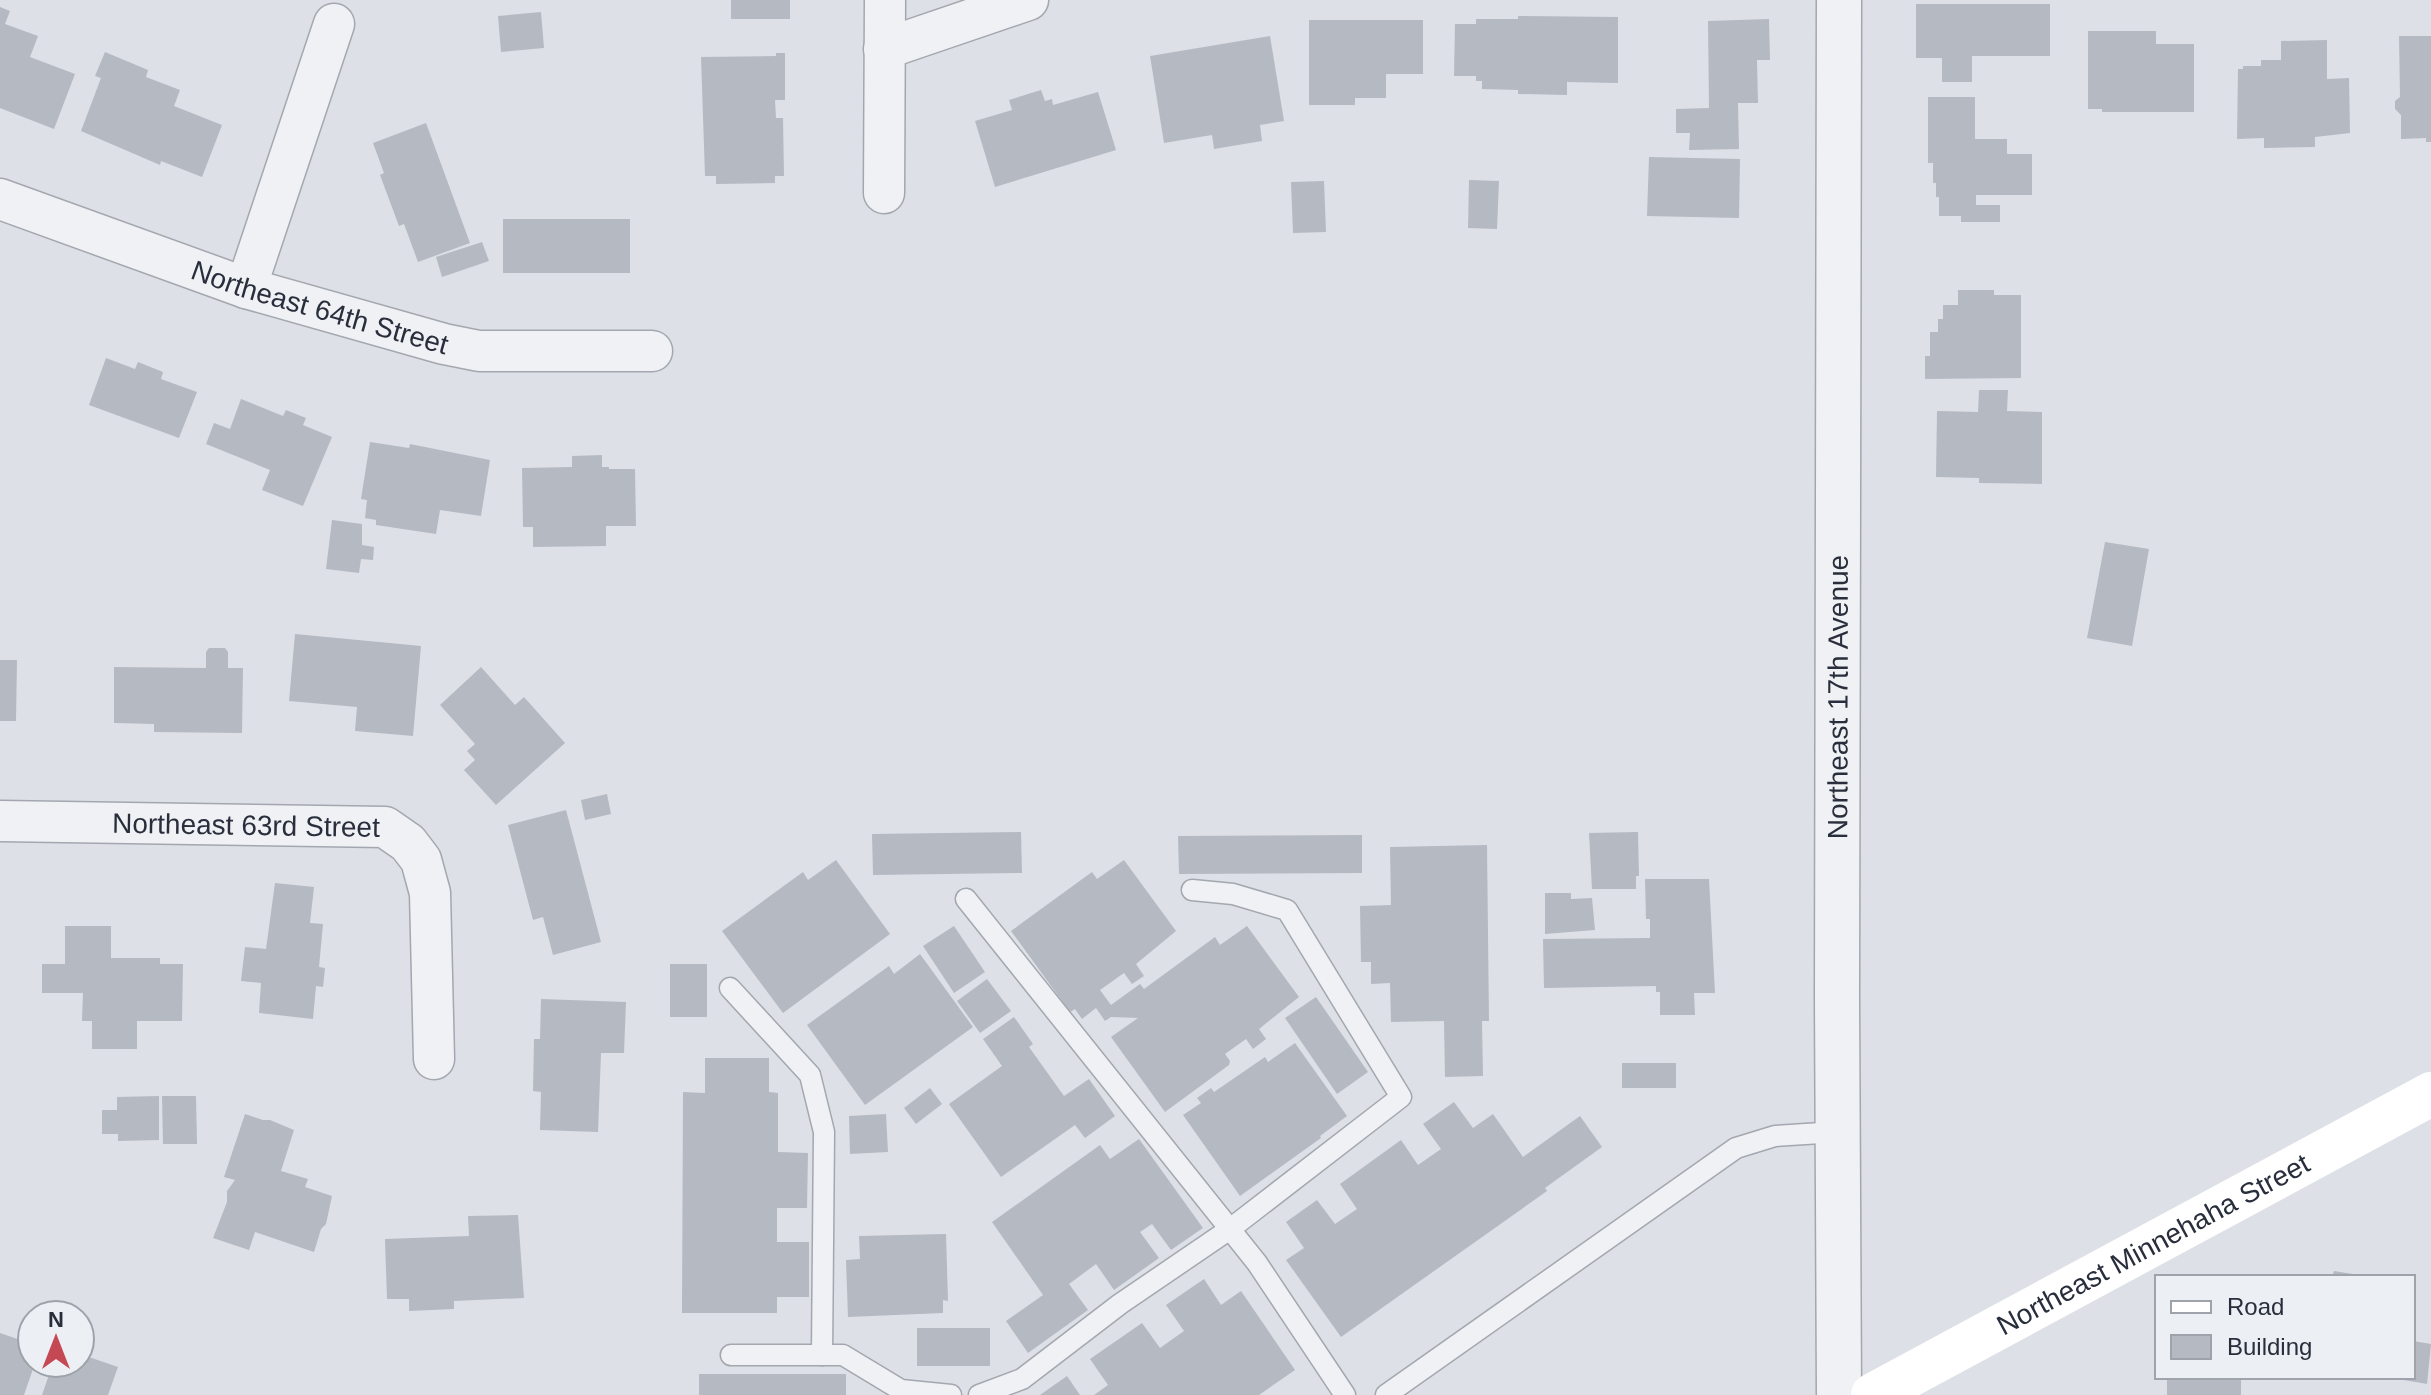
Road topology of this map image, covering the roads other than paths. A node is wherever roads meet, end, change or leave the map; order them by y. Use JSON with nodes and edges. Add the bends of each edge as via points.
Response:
{"nodes":[{"id":1,"x":885,"y":0,"type":"edge"},
{"id":2,"x":1028,"y":0,"type":"edge"},
{"id":3,"x":1839,"y":0,"type":"edge"},
{"id":4,"x":334,"y":24,"type":"dead end"},
{"id":5,"x":884,"y":49,"type":"junction"},
{"id":6,"x":884,"y":193,"type":"dead end"},
{"id":7,"x":0,"y":199,"type":"edge"},
{"id":8,"x":246,"y":288,"type":"junction"},
{"id":9,"x":652,"y":351,"type":"dead end"},
{"id":10,"x":0,"y":821,"type":"edge"},
{"id":11,"x":1192,"y":890,"type":"dead end"},
{"id":12,"x":966,"y":899,"type":"dead end"},
{"id":13,"x":730,"y":988,"type":"dead end"},
{"id":14,"x":434,"y":1059,"type":"dead end"},
{"id":15,"x":2431,"y":1094,"type":"edge"},
{"id":16,"x":1837,"y":1132,"type":"junction"},
{"id":17,"x":1230,"y":1229,"type":"junction"},
{"id":18,"x":731,"y":1355,"type":"dead end"},
{"id":19,"x":822,"y":1355,"type":"junction"},
{"id":20,"x":951,"y":1395,"type":"edge"},
{"id":21,"x":979,"y":1395,"type":"edge"},
{"id":22,"x":1345,"y":1395,"type":"edge"},
{"id":23,"x":1386,"y":1395,"type":"edge"},
{"id":24,"x":1839,"y":1395,"type":"edge"},
{"id":25,"x":1873,"y":1395,"type":"edge"}],
"edges":[{"from":1,"to":5,"type":"street"},
{"from":2,"to":5,"type":"street"},
{"from":3,"to":16,"type":"street","name":"Northeast 17th Avenue"},
{"from":4,"to":8,"type":"street"},
{"from":5,"to":6,"type":"street"},
{"from":7,"to":8,"type":"street","name":"Northeast 64th Street"},
{"from":8,"to":9,"type":"street","name":"Northeast 64th Street","via":[[479,351]]},
{"from":10,"to":14,"type":"street","name":"Northeast 63rd Street","via":[[385,827],[421,860],[430,893]]},
{"from":11,"to":17,"type":"lane","via":[[1233,894],[1287,910],[1401,1097]]},
{"from":12,"to":17,"type":"lane"},
{"from":13,"to":19,"type":"lane","via":[[810,1075],[824,1132]]},
{"from":15,"to":25,"type":"main road","name":"Northeast Minnehaha Street"},
{"from":16,"to":23,"type":"lane","via":[[1775,1136],[1736,1148]]},
{"from":16,"to":24,"type":"street","name":"Northeast 17th Avenue"},
{"from":17,"to":21,"type":"lane","via":[[1022,1379]]},
{"from":17,"to":22,"type":"lane"},
{"from":18,"to":19,"type":"lane"},
{"from":19,"to":20,"type":"lane","via":[[843,1355],[901,1390]]}]}
